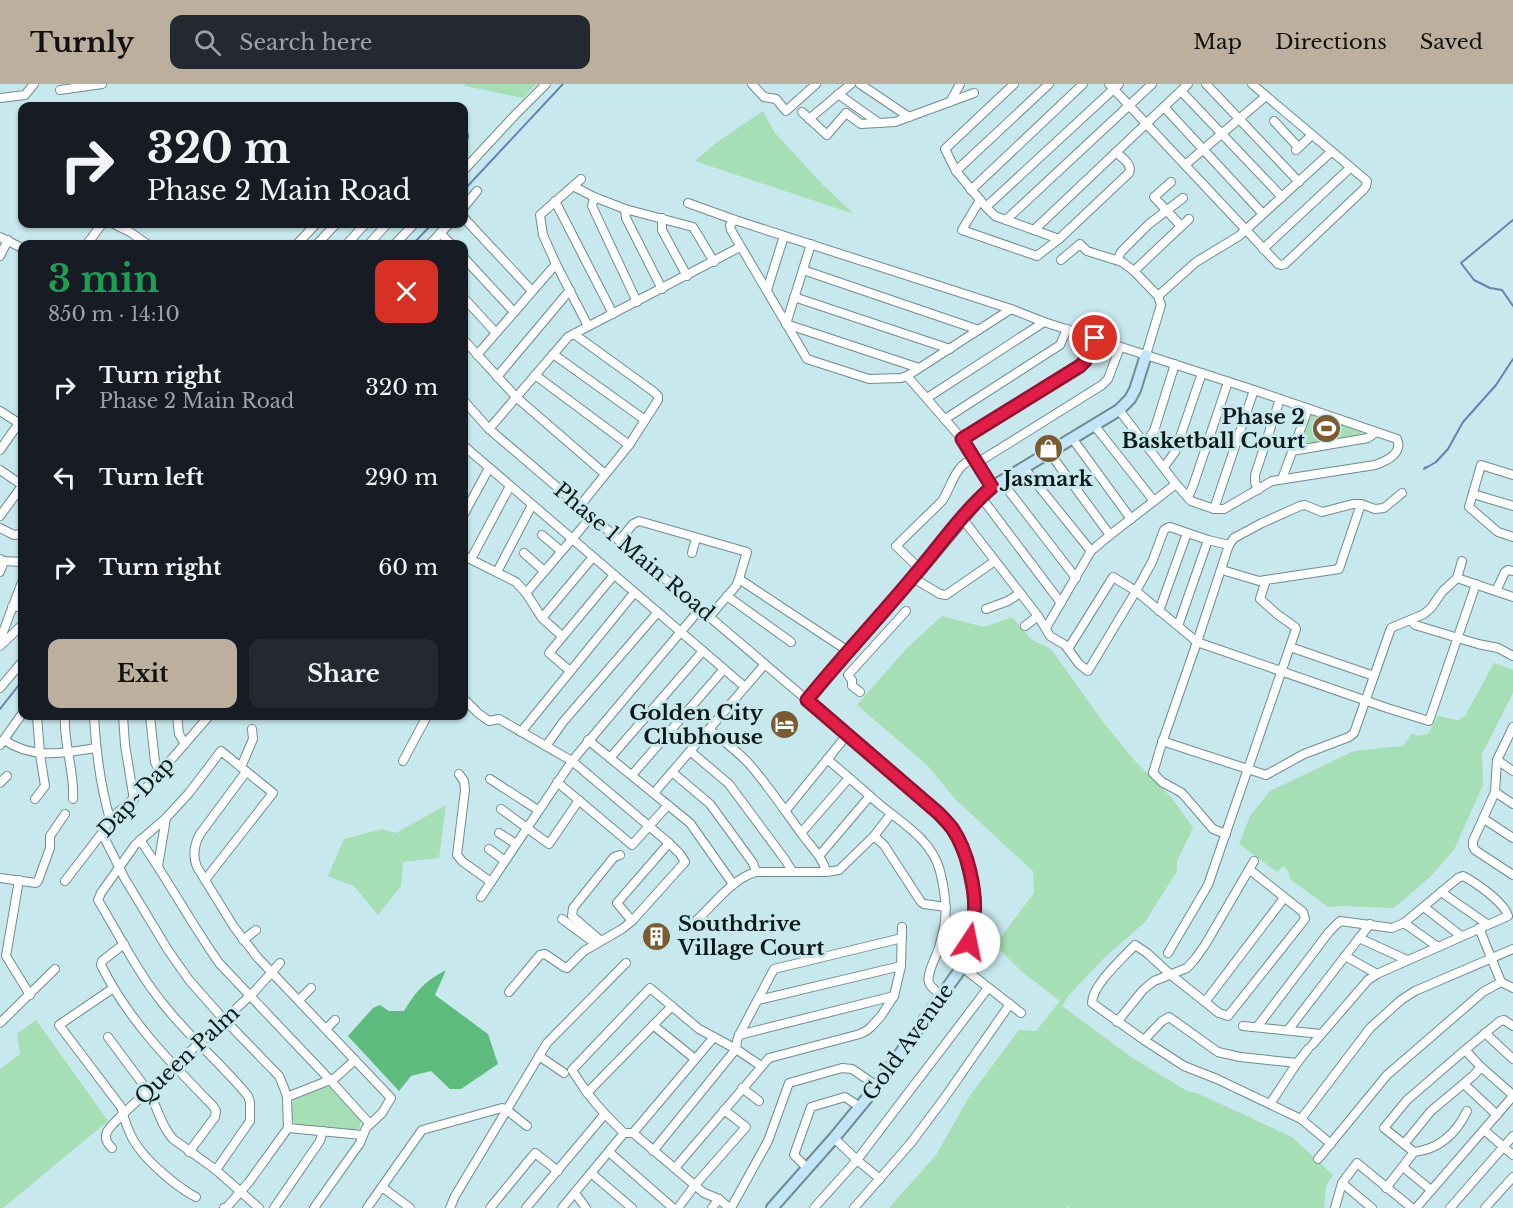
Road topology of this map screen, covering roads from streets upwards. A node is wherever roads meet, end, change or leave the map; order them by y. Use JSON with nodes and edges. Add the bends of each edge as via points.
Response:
{"nodes":[{"id":1,"x":34,"y":84,"type":"edge"},
{"id":2,"x":64,"y":84,"type":"edge"},
{"id":3,"x":102,"y":84,"type":"edge"},
{"id":4,"x":546,"y":84,"type":"edge"},
{"id":5,"x":753,"y":84,"type":"edge"},
{"id":6,"x":767,"y":84,"type":"edge"},
{"id":7,"x":816,"y":84,"type":"edge"},
{"id":8,"x":851,"y":84,"type":"edge"},
{"id":9,"x":860,"y":84,"type":"edge"},
{"id":10,"x":960,"y":84,"type":"edge"},
{"id":11,"x":1014,"y":84,"type":"edge"},
{"id":12,"x":1049,"y":84,"type":"edge"},
{"id":13,"x":1083,"y":84,"type":"edge"},
{"id":14,"x":1152,"y":84,"type":"edge"},
{"id":15,"x":1188,"y":84,"type":"edge"},
{"id":16,"x":1206,"y":84,"type":"edge"},
{"id":17,"x":1252,"y":84,"type":"edge"},
{"id":18,"x":1114,"y":86,"type":"edge"},
{"id":19,"x":1181,"y":91,"type":"junction"},
{"id":20,"x":759,"y":92,"type":"junction"},
{"id":21,"x":974,"y":93,"type":"dead end"},
{"id":22,"x":838,"y":94,"type":"junction"},
{"id":23,"x":1266,"y":96,"type":"junction"},
{"id":24,"x":0,"y":98,"type":"edge"},
{"id":25,"x":950,"y":102,"type":"junction"},
{"id":26,"x":1129,"y":106,"type":"junction"},
{"id":27,"x":1164,"y":107,"type":"junction"},
{"id":28,"x":802,"y":112,"type":"dead end"},
{"id":29,"x":1285,"y":112,"type":"junction"},
{"id":30,"x":909,"y":117,"type":"junction"},
{"id":31,"x":809,"y":119,"type":"junction"},
{"id":32,"x":1239,"y":119,"type":"junction"},
{"id":33,"x":879,"y":123,"type":"junction"},
{"id":34,"x":1146,"y":124,"type":"junction"},
{"id":35,"x":1221,"y":134,"type":"junction"},
{"id":36,"x":1312,"y":135,"type":"junction"},
{"id":37,"x":1203,"y":150,"type":"junction"},
{"id":38,"x":1116,"y":152,"type":"junction"},
{"id":39,"x":1331,"y":152,"type":"junction"},
{"id":40,"x":1185,"y":165,"type":"junction"},
{"id":41,"x":468,"y":166,"type":"edge"},
{"id":42,"x":1350,"y":168,"type":"junction"},
{"id":43,"x":956,"y":171,"type":"junction"},
{"id":44,"x":581,"y":179,"type":"dead end"},
{"id":45,"x":1171,"y":182,"type":"dead end"},
{"id":46,"x":1299,"y":182,"type":"junction"},
{"id":47,"x":573,"y":186,"type":"junction"},
{"id":48,"x":971,"y":190,"type":"junction"},
{"id":49,"x":477,"y":191,"type":"dead end"},
{"id":50,"x":594,"y":197,"type":"junction"},
{"id":51,"x":1282,"y":197,"type":"junction"},
{"id":52,"x":1183,"y":198,"type":"dead end"},
{"id":53,"x":555,"y":201,"type":"junction"},
{"id":54,"x":468,"y":202,"type":"edge"},
{"id":55,"x":983,"y":203,"type":"junction"},
{"id":56,"x":688,"y":204,"type":"dead end"},
{"id":57,"x":625,"y":209,"type":"junction"},
{"id":58,"x":1166,"y":210,"type":"junction"},
{"id":59,"x":1263,"y":214,"type":"junction"},
{"id":60,"x":662,"y":218,"type":"junction"},
{"id":61,"x":1189,"y":219,"type":"dead end"},
{"id":62,"x":735,"y":220,"type":"junction"},
{"id":63,"x":1006,"y":220,"type":"junction"},
{"id":64,"x":468,"y":222,"type":"edge"},
{"id":65,"x":1181,"y":226,"type":"junction"},
{"id":66,"x":122,"y":228,"type":"edge"},
{"id":67,"x":312,"y":228,"type":"edge"},
{"id":68,"x":332,"y":228,"type":"edge"},
{"id":69,"x":361,"y":228,"type":"edge"},
{"id":70,"x":383,"y":228,"type":"edge"},
{"id":71,"x":410,"y":228,"type":"edge"},
{"id":72,"x":445,"y":228,"type":"edge"},
{"id":73,"x":1034,"y":230,"type":"junction"},
{"id":74,"x":1246,"y":230,"type":"junction"},
{"id":75,"x":440,"y":233,"type":"junction"},
{"id":76,"x":784,"y":236,"type":"junction"},
{"id":77,"x":4,"y":239,"type":"edge"},
{"id":78,"x":1059,"y":239,"type":"junction"},
{"id":79,"x":141,"y":240,"type":"edge"},
{"id":80,"x":301,"y":240,"type":"edge"},
{"id":81,"x":321,"y":240,"type":"edge"},
{"id":82,"x":351,"y":240,"type":"edge"},
{"id":83,"x":373,"y":240,"type":"edge"},
{"id":84,"x":399,"y":240,"type":"edge"},
{"id":85,"x":433,"y":240,"type":"edge"},
{"id":86,"x":447,"y":240,"type":"edge"},
{"id":87,"x":811,"y":244,"type":"junction"},
{"id":88,"x":18,"y":246,"type":"edge"},
{"id":89,"x":740,"y":247,"type":"junction"},
{"id":90,"x":1263,"y":249,"type":"junction"},
{"id":91,"x":0,"y":256,"type":"edge"},
{"id":92,"x":1061,"y":260,"type":"dead end"},
{"id":93,"x":1117,"y":260,"type":"junction"},
{"id":94,"x":468,"y":262,"type":"edge"},
{"id":95,"x":714,"y":262,"type":"junction"},
{"id":96,"x":556,"y":264,"type":"junction"},
{"id":97,"x":803,"y":270,"type":"junction"},
{"id":98,"x":1134,"y":271,"type":"junction"},
{"id":99,"x":687,"y":276,"type":"junction"},
{"id":100,"x":662,"y":289,"type":"junction"},
{"id":101,"x":570,"y":290,"type":"junction"},
{"id":102,"x":767,"y":290,"type":"junction"},
{"id":103,"x":532,"y":291,"type":"junction"},
{"id":104,"x":1158,"y":296,"type":"junction"},
{"id":105,"x":794,"y":297,"type":"junction"},
{"id":106,"x":468,"y":302,"type":"edge"},
{"id":107,"x":637,"y":302,"type":"junction"},
{"id":108,"x":1011,"y":309,"type":"junction"},
{"id":109,"x":514,"y":312,"type":"junction"},
{"id":110,"x":613,"y":314,"type":"junction"},
{"id":111,"x":1044,"y":322,"type":"junction"},
{"id":112,"x":786,"y":324,"type":"junction"},
{"id":113,"x":588,"y":326,"type":"junction"},
{"id":114,"x":1067,"y":329,"type":"junction"},
{"id":115,"x":979,"y":330,"type":"junction"},
{"id":116,"x":496,"y":333,"type":"junction"},
{"id":117,"x":574,"y":334,"type":"junction"},
{"id":118,"x":1095,"y":338,"type":"junction"},
{"id":119,"x":468,"y":345,"type":"edge"},
{"id":120,"x":1120,"y":347,"type":"junction"},
{"id":121,"x":950,"y":349,"type":"junction"},
{"id":122,"x":553,"y":354,"type":"junction"},
{"id":123,"x":477,"y":355,"type":"junction"},
{"id":124,"x":1146,"y":355,"type":"junction"},
{"id":125,"x":1175,"y":364,"type":"junction"},
{"id":126,"x":919,"y":368,"type":"junction"},
{"id":127,"x":1202,"y":373,"type":"junction"},
{"id":128,"x":535,"y":375,"type":"junction"},
{"id":129,"x":907,"y":376,"type":"junction"},
{"id":130,"x":497,"y":377,"type":"junction"},
{"id":131,"x":1228,"y":382,"type":"junction"},
{"id":132,"x":1254,"y":390,"type":"junction"},
{"id":133,"x":516,"y":397,"type":"junction"},
{"id":134,"x":927,"y":398,"type":"junction"},
{"id":135,"x":1280,"y":399,"type":"junction"},
{"id":136,"x":468,"y":408,"type":"edge"},
{"id":137,"x":1308,"y":409,"type":"junction"},
{"id":138,"x":1119,"y":410,"type":"junction"},
{"id":139,"x":0,"y":411,"type":"edge"},
{"id":140,"x":945,"y":419,"type":"junction"},
{"id":141,"x":645,"y":420,"type":"junction"},
{"id":142,"x":18,"y":422,"type":"edge"},
{"id":143,"x":1094,"y":425,"type":"junction"},
{"id":144,"x":18,"y":428,"type":"edge"},
{"id":145,"x":489,"y":429,"type":"junction"},
{"id":146,"x":1376,"y":432,"type":"junction"},
{"id":147,"x":1071,"y":438,"type":"junction"},
{"id":148,"x":962,"y":439,"type":"junction"},
{"id":149,"x":1144,"y":443,"type":"junction"},
{"id":150,"x":629,"y":445,"type":"junction"},
{"id":151,"x":0,"y":450,"type":"edge"},
{"id":152,"x":1292,"y":451,"type":"junction"},
{"id":153,"x":468,"y":452,"type":"edge"},
{"id":154,"x":1049,"y":452,"type":"junction"},
{"id":155,"x":976,"y":460,"type":"junction"},
{"id":156,"x":489,"y":468,"type":"junction"},
{"id":157,"x":1024,"y":468,"type":"junction"},
{"id":158,"x":1164,"y":468,"type":"junction"},
{"id":159,"x":3,"y":472,"type":"edge"},
{"id":160,"x":605,"y":474,"type":"junction"},
{"id":161,"x":1513,"y":475,"type":"edge"},
{"id":162,"x":1282,"y":479,"type":"junction"},
{"id":163,"x":0,"y":481,"type":"edge"},
{"id":164,"x":18,"y":482,"type":"edge"},
{"id":165,"x":997,"y":484,"type":"junction"},
{"id":166,"x":1176,"y":484,"type":"junction"},
{"id":167,"x":510,"y":486,"type":"junction"},
{"id":168,"x":1258,"y":490,"type":"junction"},
{"id":169,"x":18,"y":491,"type":"edge"},
{"id":170,"x":1402,"y":494,"type":"dead end"},
{"id":171,"x":1473,"y":494,"type":"junction"},
{"id":172,"x":981,"y":497,"type":"junction"},
{"id":173,"x":1188,"y":497,"type":"junction"},
{"id":174,"x":1154,"y":501,"type":"junction"},
{"id":175,"x":1361,"y":504,"type":"junction"},
{"id":176,"x":532,"y":505,"type":"junction"},
{"id":177,"x":1513,"y":506,"type":"edge"},
{"id":178,"x":468,"y":507,"type":"edge"},
{"id":179,"x":579,"y":507,"type":"junction"},
{"id":180,"x":1214,"y":509,"type":"junction"},
{"id":181,"x":0,"y":516,"type":"edge"},
{"id":182,"x":591,"y":517,"type":"junction"},
{"id":183,"x":962,"y":518,"type":"junction"},
{"id":184,"x":1131,"y":519,"type":"junction"},
{"id":185,"x":0,"y":528,"type":"edge"},
{"id":186,"x":1187,"y":533,"type":"junction"},
{"id":187,"x":18,"y":534,"type":"edge"},
{"id":188,"x":542,"y":535,"type":"dead end"},
{"id":189,"x":1110,"y":535,"type":"junction"},
{"id":190,"x":1513,"y":537,"type":"edge"},
{"id":191,"x":696,"y":538,"type":"junction"},
{"id":192,"x":572,"y":539,"type":"junction"},
{"id":193,"x":1208,"y":540,"type":"junction"},
{"id":194,"x":620,"y":541,"type":"junction"},
{"id":195,"x":1229,"y":545,"type":"junction"},
{"id":196,"x":561,"y":551,"type":"junction"},
{"id":197,"x":1091,"y":551,"type":"junction"},
{"id":198,"x":524,"y":553,"type":"dead end"},
{"id":199,"x":692,"y":553,"type":"dead end"},
{"id":200,"x":468,"y":555,"type":"edge"},
{"id":201,"x":593,"y":557,"type":"junction"},
{"id":202,"x":468,"y":558,"type":"edge"},
{"id":203,"x":2,"y":560,"type":"edge"},
{"id":204,"x":995,"y":561,"type":"junction"},
{"id":205,"x":1462,"y":561,"type":"dead end"},
{"id":206,"x":18,"y":562,"type":"edge"},
{"id":207,"x":1222,"y":570,"type":"junction"},
{"id":208,"x":544,"y":571,"type":"junction"},
{"id":209,"x":1513,"y":571,"type":"edge"},
{"id":210,"x":0,"y":572,"type":"edge"},
{"id":211,"x":497,"y":572,"type":"junction"},
{"id":212,"x":916,"y":573,"type":"junction"},
{"id":213,"x":614,"y":575,"type":"junction"},
{"id":214,"x":1076,"y":578,"type":"junction"},
{"id":215,"x":1457,"y":578,"type":"junction"},
{"id":216,"x":740,"y":579,"type":"junction"},
{"id":217,"x":1266,"y":580,"type":"junction"},
{"id":218,"x":1476,"y":584,"type":"junction"},
{"id":219,"x":1136,"y":591,"type":"junction"},
{"id":220,"x":1496,"y":591,"type":"junction"},
{"id":221,"x":18,"y":593,"type":"edge"},
{"id":222,"x":526,"y":593,"type":"junction"},
{"id":223,"x":634,"y":593,"type":"junction"},
{"id":224,"x":1020,"y":593,"type":"junction"},
{"id":225,"x":727,"y":596,"type":"junction"},
{"id":226,"x":1513,"y":597,"type":"edge"},
{"id":227,"x":1061,"y":603,"type":"junction"},
{"id":228,"x":12,"y":608,"type":"junction"},
{"id":229,"x":18,"y":608,"type":"edge"},
{"id":230,"x":700,"y":609,"type":"junction"},
{"id":231,"x":986,"y":609,"type":"dead end"},
{"id":232,"x":906,"y":611,"type":"dead end"},
{"id":233,"x":1159,"y":611,"type":"junction"},
{"id":234,"x":658,"y":612,"type":"junction"},
{"id":235,"x":710,"y":616,"type":"junction"},
{"id":236,"x":1038,"y":616,"type":"junction"},
{"id":237,"x":542,"y":618,"type":"junction"},
{"id":238,"x":1411,"y":620,"type":"junction"},
{"id":239,"x":1025,"y":626,"type":"dead end"},
{"id":240,"x":1178,"y":626,"type":"junction"},
{"id":241,"x":1046,"y":628,"type":"junction"},
{"id":242,"x":18,"y":629,"type":"edge"},
{"id":243,"x":681,"y":632,"type":"junction"},
{"id":244,"x":562,"y":636,"type":"junction"},
{"id":245,"x":1457,"y":638,"type":"junction"},
{"id":246,"x":0,"y":640,"type":"edge"},
{"id":247,"x":791,"y":642,"type":"dead end"},
{"id":248,"x":1197,"y":642,"type":"junction"},
{"id":249,"x":0,"y":646,"type":"edge"},
{"id":250,"x":1290,"y":647,"type":"junction"},
{"id":251,"x":1068,"y":649,"type":"junction"},
{"id":252,"x":703,"y":651,"type":"junction"},
{"id":253,"x":846,"y":652,"type":"junction"},
{"id":254,"x":1513,"y":656,"type":"edge"},
{"id":255,"x":765,"y":664,"type":"junction"},
{"id":256,"x":858,"y":664,"type":"junction"},
{"id":257,"x":18,"y":667,"type":"edge"},
{"id":258,"x":724,"y":669,"type":"junction"},
{"id":259,"x":570,"y":671,"type":"junction"},
{"id":260,"x":1282,"y":671,"type":"junction"},
{"id":261,"x":1374,"y":676,"type":"junction"},
{"id":262,"x":745,"y":687,"type":"junction"},
{"id":263,"x":0,"y":688,"type":"edge"},
{"id":264,"x":860,"y":693,"type":"dead end"},
{"id":265,"x":807,"y":700,"type":"junction"},
{"id":266,"x":1366,"y":701,"type":"junction"},
{"id":267,"x":468,"y":703,"type":"edge"},
{"id":268,"x":18,"y":719,"type":"edge"},
{"id":269,"x":37,"y":720,"type":"edge"},
{"id":270,"x":64,"y":720,"type":"edge"},
{"id":271,"x":94,"y":720,"type":"edge"},
{"id":272,"x":123,"y":720,"type":"edge"},
{"id":273,"x":150,"y":720,"type":"edge"},
{"id":274,"x":177,"y":720,"type":"edge"},
{"id":275,"x":206,"y":720,"type":"edge"},
{"id":276,"x":426,"y":720,"type":"edge"},
{"id":277,"x":252,"y":729,"type":"dead end"},
{"id":278,"x":709,"y":729,"type":"junction"},
{"id":279,"x":521,"y":732,"type":"junction"},
{"id":280,"x":1512,"y":733,"type":"edge"},
{"id":281,"x":847,"y":735,"type":"junction"},
{"id":282,"x":588,"y":740,"type":"junction"},
{"id":283,"x":1162,"y":741,"type":"junction"},
{"id":284,"x":2,"y":742,"type":"edge"},
{"id":285,"x":185,"y":744,"type":"junction"},
{"id":286,"x":546,"y":746,"type":"junction"},
{"id":287,"x":96,"y":748,"type":"junction"},
{"id":288,"x":690,"y":751,"type":"junction"},
{"id":289,"x":68,"y":753,"type":"junction"},
{"id":290,"x":40,"y":754,"type":"junction"},
{"id":291,"x":610,"y":758,"type":"junction"},
{"id":292,"x":827,"y":759,"type":"junction"},
{"id":293,"x":403,"y":760,"type":"dead end"},
{"id":294,"x":1497,"y":760,"type":"junction"},
{"id":295,"x":572,"y":761,"type":"junction"},
{"id":296,"x":1248,"y":769,"type":"junction"},
{"id":297,"x":244,"y":770,"type":"junction"},
{"id":298,"x":1513,"y":771,"type":"edge"},
{"id":299,"x":672,"y":772,"type":"junction"},
{"id":300,"x":160,"y":773,"type":"junction"},
{"id":301,"x":459,"y":774,"type":"dead end"},
{"id":302,"x":632,"y":776,"type":"junction"},
{"id":303,"x":849,"y":778,"type":"junction"},
{"id":304,"x":490,"y":779,"type":"dead end"},
{"id":305,"x":557,"y":782,"type":"junction"},
{"id":306,"x":1495,"y":792,"type":"junction"},
{"id":307,"x":654,"y":793,"type":"junction"},
{"id":308,"x":870,"y":796,"type":"junction"},
{"id":309,"x":35,"y":799,"type":"dead end"},
{"id":310,"x":73,"y":799,"type":"dead end"},
{"id":311,"x":134,"y":800,"type":"junction"},
{"id":312,"x":579,"y":800,"type":"junction"},
{"id":313,"x":1513,"y":804,"type":"edge"},
{"id":314,"x":668,"y":805,"type":"junction"},
{"id":315,"x":501,"y":809,"type":"dead end"},
{"id":316,"x":538,"y":810,"type":"junction"},
{"id":317,"x":786,"y":810,"type":"junction"},
{"id":318,"x":65,"y":814,"type":"dead end"},
{"id":319,"x":891,"y":814,"type":"junction"},
{"id":320,"x":166,"y":818,"type":"junction"},
{"id":321,"x":110,"y":819,"type":"junction"},
{"id":322,"x":1484,"y":819,"type":"junction"},
{"id":323,"x":649,"y":826,"type":"junction"},
{"id":324,"x":527,"y":827,"type":"junction"},
{"id":325,"x":102,"y":833,"type":"junction"},
{"id":326,"x":499,"y":833,"type":"dead end"},
{"id":327,"x":801,"y":833,"type":"junction"},
{"id":328,"x":1226,"y":834,"type":"junction"},
{"id":329,"x":874,"y":836,"type":"junction"},
{"id":330,"x":1513,"y":838,"type":"edge"},
{"id":331,"x":140,"y":840,"type":"junction"},
{"id":332,"x":669,"y":843,"type":"junction"},
{"id":333,"x":516,"y":844,"type":"junction"},
{"id":334,"x":489,"y":849,"type":"dead end"},
{"id":335,"x":620,"y":855,"type":"dead end"},
{"id":336,"x":819,"y":856,"type":"junction"},
{"id":337,"x":505,"y":861,"type":"junction"},
{"id":338,"x":1254,"y":861,"type":"dead end"},
{"id":339,"x":158,"y":866,"type":"junction"},
{"id":340,"x":119,"y":867,"type":"junction"},
{"id":341,"x":1250,"y":870,"type":"junction"},
{"id":342,"x":756,"y":872,"type":"junction"},
{"id":343,"x":792,"y":872,"type":"junction"},
{"id":344,"x":826,"y":872,"type":"junction"},
{"id":345,"x":1513,"y":875,"type":"edge"},
{"id":346,"x":0,"y":878,"type":"edge"},
{"id":347,"x":19,"y":880,"type":"junction"},
{"id":348,"x":205,"y":880,"type":"junction"},
{"id":349,"x":65,"y":881,"type":"dead end"},
{"id":350,"x":491,"y":882,"type":"junction"},
{"id":351,"x":733,"y":884,"type":"junction"},
{"id":352,"x":1441,"y":892,"type":"junction"},
{"id":353,"x":482,"y":897,"type":"dead end"},
{"id":354,"x":1284,"y":898,"type":"junction"},
{"id":355,"x":946,"y":907,"type":"junction"},
{"id":356,"x":1424,"y":907,"type":"junction"},
{"id":357,"x":562,"y":919,"type":"dead end"},
{"id":358,"x":698,"y":920,"type":"dead end"},
{"id":359,"x":632,"y":921,"type":"junction"},
{"id":360,"x":1404,"y":923,"type":"junction"},
{"id":361,"x":1370,"y":924,"type":"junction"},
{"id":362,"x":1483,"y":926,"type":"junction"},
{"id":363,"x":902,"y":927,"type":"dead end"},
{"id":364,"x":256,"y":930,"type":"dead end"},
{"id":365,"x":1461,"y":936,"type":"junction"},
{"id":366,"x":902,"y":938,"type":"junction"},
{"id":367,"x":1359,"y":938,"type":"junction"},
{"id":368,"x":243,"y":940,"type":"junction"},
{"id":369,"x":598,"y":942,"type":"junction"},
{"id":370,"x":124,"y":944,"type":"junction"},
{"id":371,"x":1438,"y":947,"type":"junction"},
{"id":372,"x":1513,"y":948,"type":"edge"},
{"id":373,"x":1168,"y":952,"type":"dead end"},
{"id":374,"x":1345,"y":956,"type":"junction"},
{"id":375,"x":1491,"y":957,"type":"junction"},
{"id":376,"x":1407,"y":960,"type":"junction"},
{"id":377,"x":279,"y":963,"type":"dead end"},
{"id":378,"x":626,"y":963,"type":"dead end"},
{"id":379,"x":901,"y":966,"type":"junction"},
{"id":380,"x":962,"y":967,"type":"junction"},
{"id":381,"x":56,"y":969,"type":"dead end"},
{"id":382,"x":271,"y":972,"type":"junction"},
{"id":383,"x":1377,"y":974,"type":"junction"},
{"id":384,"x":1171,"y":975,"type":"junction"},
{"id":385,"x":1501,"y":982,"type":"junction"},
{"id":386,"x":311,"y":988,"type":"dead end"},
{"id":387,"x":988,"y":988,"type":"junction"},
{"id":388,"x":1513,"y":988,"type":"edge"},
{"id":389,"x":112,"y":989,"type":"junction"},
{"id":390,"x":509,"y":992,"type":"dead end"},
{"id":391,"x":30,"y":994,"type":"junction"},
{"id":392,"x":894,"y":996,"type":"junction"},
{"id":393,"x":942,"y":996,"type":"junction"},
{"id":394,"x":250,"y":997,"type":"junction"},
{"id":395,"x":298,"y":1000,"type":"junction"},
{"id":396,"x":758,"y":1000,"type":"junction"},
{"id":397,"x":1205,"y":1002,"type":"junction"},
{"id":398,"x":1010,"y":1004,"type":"junction"},
{"id":399,"x":672,"y":1006,"type":"junction"},
{"id":400,"x":1022,"y":1013,"type":"dead end"},
{"id":401,"x":224,"y":1020,"type":"junction"},
{"id":402,"x":334,"y":1020,"type":"dead end"},
{"id":403,"x":1117,"y":1022,"type":"junction"},
{"id":404,"x":0,"y":1023,"type":"edge"},
{"id":405,"x":653,"y":1025,"type":"junction"},
{"id":406,"x":1243,"y":1026,"type":"dead end"},
{"id":407,"x":1513,"y":1026,"type":"edge"},
{"id":408,"x":1257,"y":1027,"type":"junction"},
{"id":409,"x":326,"y":1029,"type":"junction"},
{"id":410,"x":1288,"y":1030,"type":"junction"},
{"id":411,"x":1485,"y":1033,"type":"junction"},
{"id":412,"x":1321,"y":1034,"type":"junction"},
{"id":413,"x":739,"y":1035,"type":"junction"},
{"id":414,"x":108,"y":1037,"type":"dead end"},
{"id":415,"x":714,"y":1037,"type":"junction"},
{"id":416,"x":1144,"y":1040,"type":"junction"},
{"id":417,"x":198,"y":1044,"type":"junction"},
{"id":418,"x":736,"y":1049,"type":"junction"},
{"id":419,"x":1465,"y":1050,"type":"junction"},
{"id":420,"x":539,"y":1056,"type":"junction"},
{"id":421,"x":695,"y":1059,"type":"junction"},
{"id":422,"x":1513,"y":1059,"type":"edge"},
{"id":423,"x":355,"y":1060,"type":"junction"},
{"id":424,"x":1297,"y":1063,"type":"junction"},
{"id":425,"x":761,"y":1066,"type":"junction"},
{"id":426,"x":174,"y":1067,"type":"junction"},
{"id":427,"x":1481,"y":1067,"type":"junction"},
{"id":428,"x":564,"y":1073,"type":"dead end"},
{"id":429,"x":330,"y":1080,"type":"junction"},
{"id":430,"x":1464,"y":1084,"type":"junction"},
{"id":431,"x":877,"y":1086,"type":"junction"},
{"id":432,"x":742,"y":1088,"type":"junction"},
{"id":433,"x":148,"y":1091,"type":"junction"},
{"id":434,"x":587,"y":1094,"type":"junction"},
{"id":435,"x":1513,"y":1095,"type":"edge"},
{"id":436,"x":287,"y":1096,"type":"junction"},
{"id":437,"x":759,"y":1101,"type":"dead end"},
{"id":438,"x":1270,"y":1104,"type":"junction"},
{"id":439,"x":860,"y":1107,"type":"junction"},
{"id":440,"x":507,"y":1110,"type":"junction"},
{"id":441,"x":724,"y":1110,"type":"junction"},
{"id":442,"x":1467,"y":1111,"type":"dead end"},
{"id":443,"x":123,"y":1114,"type":"junction"},
{"id":444,"x":604,"y":1115,"type":"junction"},
{"id":445,"x":1497,"y":1115,"type":"junction"},
{"id":446,"x":1301,"y":1119,"type":"junction"},
{"id":447,"x":369,"y":1123,"type":"junction"},
{"id":448,"x":527,"y":1126,"type":"dead end"},
{"id":449,"x":288,"y":1128,"type":"junction"},
{"id":450,"x":1484,"y":1130,"type":"junction"},
{"id":451,"x":322,"y":1131,"type":"junction"},
{"id":452,"x":628,"y":1133,"type":"junction"},
{"id":453,"x":362,"y":1135,"type":"junction"},
{"id":454,"x":1513,"y":1136,"type":"edge"},
{"id":455,"x":834,"y":1138,"type":"junction"},
{"id":456,"x":1331,"y":1144,"type":"junction"},
{"id":457,"x":1404,"y":1144,"type":"junction"},
{"id":458,"x":1503,"y":1147,"type":"junction"},
{"id":459,"x":112,"y":1148,"type":"dead end"},
{"id":460,"x":653,"y":1151,"type":"junction"},
{"id":461,"x":189,"y":1152,"type":"junction"},
{"id":462,"x":609,"y":1152,"type":"junction"},
{"id":463,"x":1414,"y":1152,"type":"junction"},
{"id":464,"x":1513,"y":1155,"type":"edge"},
{"id":465,"x":1318,"y":1159,"type":"dead end"},
{"id":466,"x":857,"y":1160,"type":"junction"},
{"id":467,"x":1403,"y":1167,"type":"junction"},
{"id":468,"x":675,"y":1168,"type":"junction"},
{"id":469,"x":807,"y":1168,"type":"junction"},
{"id":470,"x":216,"y":1170,"type":"junction"},
{"id":471,"x":558,"y":1171,"type":"junction"},
{"id":472,"x":591,"y":1173,"type":"junction"},
{"id":473,"x":1513,"y":1177,"type":"edge"},
{"id":474,"x":880,"y":1179,"type":"junction"},
{"id":475,"x":1342,"y":1183,"type":"junction"},
{"id":476,"x":695,"y":1185,"type":"junction"},
{"id":477,"x":382,"y":1186,"type":"junction"},
{"id":478,"x":1386,"y":1188,"type":"junction"},
{"id":479,"x":241,"y":1191,"type":"junction"},
{"id":480,"x":1431,"y":1191,"type":"junction"},
{"id":481,"x":575,"y":1193,"type":"junction"},
{"id":482,"x":196,"y":1197,"type":"dead end"},
{"id":483,"x":719,"y":1199,"type":"junction"},
{"id":484,"x":226,"y":1208,"type":"edge"},
{"id":485,"x":259,"y":1208,"type":"edge"},
{"id":486,"x":274,"y":1208,"type":"edge"},
{"id":487,"x":314,"y":1208,"type":"edge"},
{"id":488,"x":367,"y":1208,"type":"edge"},
{"id":489,"x":410,"y":1208,"type":"edge"},
{"id":490,"x":450,"y":1208,"type":"edge"},
{"id":491,"x":490,"y":1208,"type":"edge"},
{"id":492,"x":526,"y":1208,"type":"edge"},
{"id":493,"x":562,"y":1208,"type":"edge"},
{"id":494,"x":586,"y":1208,"type":"edge"},
{"id":495,"x":632,"y":1208,"type":"edge"},
{"id":496,"x":673,"y":1208,"type":"edge"},
{"id":497,"x":678,"y":1208,"type":"edge"},
{"id":498,"x":712,"y":1208,"type":"edge"},
{"id":499,"x":730,"y":1208,"type":"edge"},
{"id":500,"x":772,"y":1208,"type":"edge"},
{"id":501,"x":814,"y":1208,"type":"edge"},
{"id":502,"x":854,"y":1208,"type":"edge"},
{"id":503,"x":1336,"y":1208,"type":"edge"},
{"id":504,"x":1372,"y":1208,"type":"edge"},
{"id":505,"x":1414,"y":1208,"type":"edge"},
{"id":506,"x":1450,"y":1208,"type":"edge"},
{"id":507,"x":1485,"y":1208,"type":"edge"}],
"edges":[{"from":1,"to":24,"type":"street","via":[[25,95]]},
{"from":2,"to":3,"type":"street","via":[[60,90]]},
{"from":4,"to":41,"type":"street"},
{"from":5,"to":20,"type":"street"},
{"from":6,"to":20,"type":"street"},
{"from":7,"to":20,"type":"street","via":[[786,111],[776,99]]},
{"from":8,"to":22,"type":"street"},
{"from":9,"to":30,"type":"street"},
{"from":10,"to":25,"type":"street"},
{"from":11,"to":43,"type":"street","via":[[945,149]]},
{"from":12,"to":43,"type":"street"},
{"from":13,"to":48,"type":"street"},
{"from":14,"to":26,"type":"street"},
{"from":15,"to":19,"type":"street"},
{"from":16,"to":32,"type":"street"},
{"from":17,"to":23,"type":"street"},
{"from":18,"to":26,"type":"street"},
{"from":18,"to":55,"type":"street"},
{"from":19,"to":27,"type":"street"},
{"from":19,"to":35,"type":"street"},
{"from":21,"to":25,"type":"street"},
{"from":22,"to":31,"type":"street"},
{"from":22,"to":33,"type":"street"},
{"from":23,"to":29,"type":"street"},
{"from":23,"to":32,"type":"street"},
{"from":25,"to":30,"type":"street"},
{"from":26,"to":34,"type":"street"},
{"from":26,"to":63,"type":"street"},
{"from":27,"to":34,"type":"street"},
{"from":27,"to":37,"type":"street"},
{"from":28,"to":31,"type":"street"},
{"from":29,"to":36,"type":"street"},
{"from":29,"to":36,"type":"street","via":[[1272,123],[1296,149]]},
{"from":30,"to":33,"type":"street"},
{"from":31,"to":33,"type":"street","via":[[827,135],[846,113],[861,124]]},
{"from":32,"to":35,"type":"street"},
{"from":32,"to":46,"type":"street"},
{"from":34,"to":38,"type":"street"},
{"from":34,"to":40,"type":"street"},
{"from":35,"to":37,"type":"street"},
{"from":35,"to":51,"type":"street"},
{"from":36,"to":39,"type":"street"},
{"from":37,"to":40,"type":"street"},
{"from":37,"to":59,"type":"street"},
{"from":38,"to":73,"type":"street"},
{"from":38,"to":78,"type":"street","via":[[1130,166],[1128,173]]},
{"from":39,"to":42,"type":"street"},
{"from":39,"to":46,"type":"street"},
{"from":40,"to":74,"type":"street"},
{"from":42,"to":90,"type":"street"},
{"from":42,"to":90,"type":"street","via":[[1366,186],[1285,264],[1278,264]]},
{"from":43,"to":48,"type":"street"},
{"from":44,"to":47,"type":"street"},
{"from":45,"to":58,"type":"street","via":[[1154,197]]},
{"from":46,"to":51,"type":"street"},
{"from":47,"to":50,"type":"street"},
{"from":47,"to":53,"type":"street"},
{"from":48,"to":55,"type":"street"},
{"from":49,"to":54,"type":"street"},
{"from":50,"to":57,"type":"street"},
{"from":50,"to":107,"type":"street","via":[[592,206]]},
{"from":51,"to":59,"type":"street"},
{"from":52,"to":58,"type":"street"},
{"from":53,"to":96,"type":"street","via":[[540,214],[543,235]]},
{"from":53,"to":110,"type":"street"},
{"from":55,"to":63,"type":"street","via":[[995,216]]},
{"from":55,"to":78,"type":"street","via":[[962,230],[1037,256]]},
{"from":56,"to":62,"type":"street"},
{"from":57,"to":60,"type":"street"},
{"from":57,"to":100,"type":"street"},
{"from":58,"to":65,"type":"street"},
{"from":58,"to":93,"type":"street","via":[[1123,249]]},
{"from":59,"to":74,"type":"street"},
{"from":60,"to":95,"type":"street","via":[[693,226]]},
{"from":60,"to":99,"type":"street","via":[[662,230]]},
{"from":61,"to":65,"type":"street"},
{"from":62,"to":76,"type":"street"},
{"from":62,"to":89,"type":"street","via":[[730,228]]},
{"from":63,"to":73,"type":"street"},
{"from":64,"to":103,"type":"street"},
{"from":65,"to":98,"type":"street"},
{"from":66,"to":79,"type":"street"},
{"from":67,"to":80,"type":"street"},
{"from":68,"to":81,"type":"street"},
{"from":69,"to":82,"type":"street"},
{"from":70,"to":83,"type":"street"},
{"from":71,"to":84,"type":"street"},
{"from":72,"to":75,"type":"street"},
{"from":73,"to":78,"type":"street"},
{"from":74,"to":90,"type":"street"},
{"from":74,"to":104,"type":"street","via":[[1196,262]]},
{"from":75,"to":85,"type":"street"},
{"from":75,"to":86,"type":"street"},
{"from":76,"to":87,"type":"street"},
{"from":76,"to":102,"type":"street"},
{"from":77,"to":88,"type":"street"},
{"from":77,"to":91,"type":"street"},
{"from":87,"to":97,"type":"street"},
{"from":87,"to":108,"type":"street"},
{"from":89,"to":95,"type":"street"},
{"from":89,"to":102,"type":"street"},
{"from":92,"to":93,"type":"street","via":[[1080,243],[1087,251]]},
{"from":93,"to":98,"type":"street"},
{"from":94,"to":109,"type":"street"},
{"from":95,"to":99,"type":"street"},
{"from":96,"to":101,"type":"street"},
{"from":96,"to":103,"type":"street"},
{"from":97,"to":105,"type":"street"},
{"from":97,"to":115,"type":"street"},
{"from":98,"to":104,"type":"street"},
{"from":99,"to":100,"type":"street"},
{"from":100,"to":107,"type":"street"},
{"from":101,"to":113,"type":"street"},
{"from":101,"to":130,"type":"street"},
{"from":102,"to":112,"type":"street"},
{"from":103,"to":109,"type":"street"},
{"from":104,"to":124,"type":"street","via":[[1161,304]]},
{"from":105,"to":112,"type":"street"},
{"from":105,"to":121,"type":"street"},
{"from":106,"to":116,"type":"street"},
{"from":107,"to":110,"type":"street"},
{"from":108,"to":111,"type":"street"},
{"from":108,"to":115,"type":"street"},
{"from":109,"to":116,"type":"street"},
{"from":110,"to":113,"type":"street"},
{"from":111,"to":114,"type":"street"},
{"from":111,"to":134,"type":"street"},
{"from":112,"to":126,"type":"street"},
{"from":112,"to":129,"type":"street","via":[[807,359],[869,380]]},
{"from":113,"to":117,"type":"street"},
{"from":114,"to":118,"type":"street"},
{"from":114,"to":140,"type":"street","via":[[1060,345]]},
{"from":115,"to":121,"type":"street"},
{"from":116,"to":123,"type":"street"},
{"from":117,"to":122,"type":"street"},
{"from":117,"to":141,"type":"street","via":[[654,392],[658,400]]},
{"from":118,"to":120,"type":"street"},
{"from":118,"to":148,"type":"street","via":[[1080,366]]},
{"from":119,"to":123,"type":"street"},
{"from":120,"to":124,"type":"street"},
{"from":120,"to":155,"type":"street","via":[[1102,385]]},
{"from":121,"to":126,"type":"street"},
{"from":122,"to":128,"type":"street"},
{"from":122,"to":141,"type":"street"},
{"from":123,"to":130,"type":"street"},
{"from":124,"to":125,"type":"street"},
{"from":124,"to":138,"type":"street","via":[[1135,390]]},
{"from":125,"to":127,"type":"street"},
{"from":125,"to":149,"type":"street","via":[[1154,430]]},
{"from":126,"to":129,"type":"street"},
{"from":127,"to":131,"type":"street"},
{"from":127,"to":158,"type":"street","via":[[1175,452]]},
{"from":128,"to":133,"type":"street"},
{"from":128,"to":150,"type":"street"},
{"from":129,"to":134,"type":"street"},
{"from":130,"to":133,"type":"street"},
{"from":131,"to":132,"type":"street"},
{"from":131,"to":173,"type":"street"},
{"from":132,"to":135,"type":"street"},
{"from":132,"to":180,"type":"street"},
{"from":133,"to":145,"type":"street"},
{"from":133,"to":160,"type":"street"},
{"from":134,"to":140,"type":"street"},
{"from":135,"to":137,"type":"street"},
{"from":135,"to":168,"type":"street","via":[[1255,475]]},
{"from":136,"to":145,"type":"street","name":"Phase 1 Main Road"},
{"from":137,"to":146,"type":"street"},
{"from":137,"to":152,"type":"street"},
{"from":138,"to":143,"type":"street"},
{"from":138,"to":149,"type":"street"},
{"from":139,"to":142,"type":"street"},
{"from":140,"to":148,"type":"street"},
{"from":141,"to":150,"type":"street"},
{"from":143,"to":147,"type":"street"},
{"from":143,"to":174,"type":"street"},
{"from":144,"to":151,"type":"street"},
{"from":145,"to":179,"type":"street","name":"Phase 1 Main Road"},
{"from":146,"to":152,"type":"street","via":[[1368,438]]},
{"from":146,"to":162,"type":"street","via":[[1397,439],[1399,444],[1383,462]]},
{"from":147,"to":154,"type":"street"},
{"from":147,"to":184,"type":"street"},
{"from":148,"to":155,"type":"street"},
{"from":149,"to":158,"type":"street"},
{"from":150,"to":160,"type":"street"},
{"from":152,"to":162,"type":"street"},
{"from":153,"to":156,"type":"street"},
{"from":154,"to":157,"type":"street"},
{"from":154,"to":189,"type":"street"},
{"from":155,"to":165,"type":"street"},
{"from":155,"to":212,"type":"street","via":[[962,466],[942,501],[896,546]]},
{"from":156,"to":167,"type":"street"},
{"from":156,"to":178,"type":"street"},
{"from":157,"to":165,"type":"street"},
{"from":157,"to":197,"type":"street"},
{"from":158,"to":166,"type":"street"},
{"from":159,"to":163,"type":"street"},
{"from":159,"to":164,"type":"street"},
{"from":160,"to":179,"type":"street"},
{"from":161,"to":171,"type":"street","via":[[1481,465]]},
{"from":162,"to":168,"type":"street"},
{"from":165,"to":172,"type":"street"},
{"from":165,"to":214,"type":"street"},
{"from":166,"to":173,"type":"street"},
{"from":166,"to":174,"type":"street"},
{"from":167,"to":176,"type":"street"},
{"from":167,"to":200,"type":"street"},
{"from":168,"to":180,"type":"street","via":[[1224,509]]},
{"from":169,"to":181,"type":"street"},
{"from":170,"to":175,"type":"street","via":[[1384,508]]},
{"from":171,"to":177,"type":"street"},
{"from":171,"to":190,"type":"street","via":[[1469,507],[1498,532]]},
{"from":172,"to":183,"type":"street"},
{"from":172,"to":227,"type":"street"},
{"from":173,"to":180,"type":"street"},
{"from":174,"to":184,"type":"street"},
{"from":175,"to":195,"type":"street","via":[[1322,512],[1300,506],[1234,538]]},
{"from":175,"to":217,"type":"street","via":[[1339,569]]},
{"from":176,"to":192,"type":"street"},
{"from":176,"to":211,"type":"street"},
{"from":179,"to":182,"type":"street","name":"Phase 1 Main Road"},
{"from":182,"to":192,"type":"street"},
{"from":182,"to":194,"type":"street","name":"Phase 1 Main Road"},
{"from":183,"to":204,"type":"street"},
{"from":183,"to":212,"type":"street"},
{"from":184,"to":189,"type":"street"},
{"from":185,"to":187,"type":"street"},
{"from":186,"to":193,"type":"street"},
{"from":186,"to":219,"type":"street","via":[[1170,527],[1164,530]]},
{"from":186,"to":233,"type":"street"},
{"from":188,"to":196,"type":"street"},
{"from":189,"to":197,"type":"street"},
{"from":191,"to":194,"type":"street","via":[[639,521]]},
{"from":191,"to":199,"type":"street"},
{"from":191,"to":216,"type":"street","via":[[747,552]]},
{"from":192,"to":196,"type":"street"},
{"from":192,"to":201,"type":"street"},
{"from":193,"to":195,"type":"street"},
{"from":193,"to":240,"type":"street"},
{"from":194,"to":230,"type":"street","name":"Phase 1 Main Road"},
{"from":195,"to":207,"type":"street"},
{"from":196,"to":208,"type":"street"},
{"from":197,"to":214,"type":"street"},
{"from":198,"to":208,"type":"street"},
{"from":201,"to":213,"type":"street"},
{"from":201,"to":237,"type":"street"},
{"from":202,"to":211,"type":"street"},
{"from":203,"to":206,"type":"street"},
{"from":203,"to":210,"type":"street"},
{"from":204,"to":212,"type":"street","via":[[943,596]]},
{"from":204,"to":224,"type":"street"},
{"from":205,"to":215,"type":"street"},
{"from":207,"to":217,"type":"street"},
{"from":207,"to":248,"type":"street"},
{"from":208,"to":222,"type":"street"},
{"from":209,"to":220,"type":"street","via":[[1505,572]]},
{"from":211,"to":222,"type":"street","via":[[516,582]]},
{"from":212,"to":253,"type":"street"},
{"from":213,"to":223,"type":"street"},
{"from":213,"to":244,"type":"street"},
{"from":214,"to":227,"type":"street"},
{"from":215,"to":218,"type":"street"},
{"from":215,"to":238,"type":"street","via":[[1431,608]]},
{"from":216,"to":225,"type":"street"},
{"from":216,"to":253,"type":"street"},
{"from":217,"to":250,"type":"street","via":[[1260,599],[1295,627]]},
{"from":218,"to":220,"type":"street"},
{"from":218,"to":245,"type":"street"},
{"from":219,"to":233,"type":"street"},
{"from":219,"to":251,"type":"street","via":[[1113,577]]},
{"from":219,"to":251,"type":"street","via":[[1088,671]]},
{"from":220,"to":226,"type":"street"},
{"from":221,"to":228,"type":"street"},
{"from":222,"to":237,"type":"street"},
{"from":223,"to":234,"type":"street"},
{"from":223,"to":259,"type":"street"},
{"from":224,"to":231,"type":"street"},
{"from":224,"to":236,"type":"street"},
{"from":225,"to":235,"type":"street"},
{"from":225,"to":247,"type":"street"},
{"from":227,"to":241,"type":"street"},
{"from":228,"to":229,"type":"street"},
{"from":228,"to":246,"type":"street"},
{"from":230,"to":235,"type":"street","name":"Phase 1 Main Road"},
{"from":230,"to":243,"type":"street"},
{"from":232,"to":256,"type":"street"},
{"from":233,"to":240,"type":"street"},
{"from":234,"to":243,"type":"street"},
{"from":234,"to":286,"type":"street"},
{"from":235,"to":255,"type":"street","name":"Phase 1 Main Road"},
{"from":236,"to":239,"type":"street"},
{"from":236,"to":241,"type":"street"},
{"from":237,"to":244,"type":"street"},
{"from":238,"to":245,"type":"street","via":[[1415,625]]},
{"from":238,"to":261,"type":"street","via":[[1390,628]]},
{"from":240,"to":248,"type":"street"},
{"from":241,"to":251,"type":"street","via":[[1050,636]]},
{"from":242,"to":249,"type":"street"},
{"from":243,"to":252,"type":"street"},
{"from":243,"to":282,"type":"street"},
{"from":244,"to":259,"type":"street","via":[[549,652]]},
{"from":245,"to":254,"type":"street","via":[[1498,648]]},
{"from":245,"to":266,"type":"street","via":[[1429,721]]},
{"from":248,"to":260,"type":"street"},
{"from":248,"to":283,"type":"street"},
{"from":250,"to":260,"type":"street"},
{"from":250,"to":261,"type":"street"},
{"from":252,"to":258,"type":"street"},
{"from":252,"to":291,"type":"street"},
{"from":253,"to":256,"type":"street"},
{"from":253,"to":265,"type":"street"},
{"from":255,"to":262,"type":"street"},
{"from":255,"to":265,"type":"street","name":"Phase 1 Main Road"},
{"from":256,"to":264,"type":"street","via":[[848,675]]},
{"from":257,"to":263,"type":"street"},
{"from":258,"to":262,"type":"street"},
{"from":258,"to":302,"type":"street"},
{"from":259,"to":279,"type":"street"},
{"from":260,"to":266,"type":"street"},
{"from":260,"to":296,"type":"street"},
{"from":261,"to":266,"type":"street"},
{"from":262,"to":278,"type":"street"},
{"from":265,"to":281,"type":"street","name":"Gold Avenue"},
{"from":266,"to":296,"type":"street","via":[[1349,737],[1304,754],[1266,775]]},
{"from":267,"to":279,"type":"street","via":[[489,722],[499,719]]},
{"from":268,"to":284,"type":"street"},
{"from":269,"to":290,"type":"street"},
{"from":270,"to":289,"type":"street"},
{"from":271,"to":287,"type":"street"},
{"from":272,"to":311,"type":"street"},
{"from":273,"to":300,"type":"street"},
{"from":274,"to":285,"type":"street","via":[[178,734]]},
{"from":275,"to":285,"type":"street","name":"Dap~Dap"},
{"from":276,"to":293,"type":"street"},
{"from":277,"to":297,"type":"street"},
{"from":278,"to":288,"type":"street"},
{"from":278,"to":317,"type":"street","via":[[750,764]]},
{"from":279,"to":286,"type":"street"},
{"from":280,"to":294,"type":"street"},
{"from":281,"to":292,"type":"street"},
{"from":281,"to":380,"type":"street","name":"Gold Avenue","via":[[936,811],[959,841],[975,900]]},
{"from":282,"to":291,"type":"street"},
{"from":282,"to":295,"type":"street"},
{"from":283,"to":296,"type":"street"},
{"from":283,"to":328,"type":"street","via":[[1153,772],[1182,793],[1213,829]]},
{"from":284,"to":290,"type":"street"},
{"from":285,"to":300,"type":"street","name":"Dap~Dap"},
{"from":286,"to":295,"type":"street"},
{"from":287,"to":289,"type":"street"},
{"from":287,"to":321,"type":"street"},
{"from":288,"to":299,"type":"street"},
{"from":288,"to":343,"type":"street","via":[[729,784]]},
{"from":289,"to":290,"type":"street"},
{"from":289,"to":310,"type":"street"},
{"from":290,"to":309,"type":"street","via":[[45,786]]},
{"from":291,"to":302,"type":"street"},
{"from":292,"to":303,"type":"street"},
{"from":292,"to":317,"type":"street"},
{"from":294,"to":298,"type":"street"},
{"from":294,"to":306,"type":"street"},
{"from":295,"to":305,"type":"street"},
{"from":295,"to":323,"type":"street"},
{"from":296,"to":328,"type":"street"},
{"from":297,"to":320,"type":"street","via":[[221,751]]},
{"from":297,"to":348,"type":"street","via":[[195,843],[196,867]]},
{"from":297,"to":348,"type":"street","via":[[273,793]]},
{"from":299,"to":307,"type":"street"},
{"from":299,"to":342,"type":"street","via":[[710,804]]},
{"from":300,"to":311,"type":"street","name":"Dap~Dap"},
{"from":301,"to":350,"type":"street","via":[[465,789],[457,855]]},
{"from":302,"to":307,"type":"street"},
{"from":303,"to":308,"type":"street"},
{"from":303,"to":327,"type":"street"},
{"from":304,"to":316,"type":"street"},
{"from":305,"to":312,"type":"street"},
{"from":305,"to":316,"type":"street"},
{"from":306,"to":313,"type":"street"},
{"from":306,"to":322,"type":"street"},
{"from":307,"to":314,"type":"street"},
{"from":308,"to":319,"type":"street"},
{"from":308,"to":336,"type":"street"},
{"from":311,"to":321,"type":"street","name":"Dap~Dap"},
{"from":312,"to":323,"type":"street","via":[[632,845]]},
{"from":312,"to":324,"type":"street","via":[[549,844]]},
{"from":314,"to":323,"type":"street"},
{"from":314,"to":351,"type":"street","via":[[690,823]]},
{"from":315,"to":324,"type":"street"},
{"from":316,"to":324,"type":"street"},
{"from":317,"to":327,"type":"street"},
{"from":318,"to":347,"type":"street","via":[[50,836],[50,848],[38,881]]},
{"from":319,"to":329,"type":"street"},
{"from":319,"to":355,"type":"street","via":[[918,834],[933,854]]},
{"from":320,"to":331,"type":"street"},
{"from":320,"to":339,"type":"street"},
{"from":321,"to":325,"type":"street","name":"Dap~Dap"},
{"from":322,"to":330,"type":"street"},
{"from":322,"to":345,"type":"street","via":[[1473,842],[1475,850]]},
{"from":323,"to":332,"type":"street"},
{"from":324,"to":333,"type":"street"},
{"from":325,"to":340,"type":"street"},
{"from":325,"to":349,"type":"street","name":"Dap~Dap"},
{"from":326,"to":333,"type":"street"},
{"from":327,"to":336,"type":"street"},
{"from":328,"to":373,"type":"street","via":[[1208,885]]},
{"from":329,"to":344,"type":"street","via":[[839,870]]},
{"from":329,"to":355,"type":"street","via":[[921,902]]},
{"from":331,"to":339,"type":"street"},
{"from":331,"to":340,"type":"street"},
{"from":332,"to":359,"type":"street","via":[[617,903]]},
{"from":332,"to":359,"type":"street","via":[[685,862]]},
{"from":333,"to":337,"type":"street"},
{"from":334,"to":337,"type":"street"},
{"from":335,"to":369,"type":"street","via":[[614,857],[573,908],[572,916]]},
{"from":336,"to":344,"type":"street"},
{"from":337,"to":350,"type":"street"},
{"from":338,"to":341,"type":"street"},
{"from":339,"to":394,"type":"street","via":[[206,945]]},
{"from":340,"to":370,"type":"street","via":[[98,900]]},
{"from":340,"to":401,"type":"street","via":[[168,950]]},
{"from":341,"to":354,"type":"street"},
{"from":341,"to":384,"type":"street","via":[[1195,959],[1187,968]]},
{"from":342,"to":343,"type":"street"},
{"from":342,"to":351,"type":"street"},
{"from":343,"to":344,"type":"street"},
{"from":346,"to":347,"type":"street"},
{"from":347,"to":391,"type":"street","via":[[6,956]]},
{"from":348,"to":368,"type":"street"},
{"from":350,"to":353,"type":"street"},
{"from":351,"to":358,"type":"street"},
{"from":352,"to":356,"type":"street"},
{"from":352,"to":362,"type":"street"},
{"from":352,"to":362,"type":"street","via":[[1462,876],[1507,911],[1508,916]]},
{"from":354,"to":397,"type":"street"},
{"from":354,"to":397,"type":"street","via":[[1303,912],[1305,919],[1299,928],[1228,1016]]},
{"from":355,"to":393,"type":"street","via":[[928,981]]},
{"from":356,"to":360,"type":"street"},
{"from":356,"to":365,"type":"street"},
{"from":357,"to":369,"type":"street"},
{"from":359,"to":369,"type":"street"},
{"from":360,"to":361,"type":"street","via":[[1392,928]]},
{"from":360,"to":371,"type":"street"},
{"from":361,"to":367,"type":"street"},
{"from":361,"to":408,"type":"street","via":[[1340,921]]},
{"from":362,"to":365,"type":"street"},
{"from":362,"to":375,"type":"street"},
{"from":363,"to":366,"type":"street"},
{"from":364,"to":368,"type":"street"},
{"from":365,"to":371,"type":"street"},
{"from":366,"to":379,"type":"street"},
{"from":366,"to":396,"type":"street","via":[[774,969]]},
{"from":367,"to":374,"type":"street"},
{"from":367,"to":376,"type":"street"},
{"from":368,"to":382,"type":"street"},
{"from":369,"to":390,"type":"street","via":[[567,968],[545,954],[540,955]]},
{"from":370,"to":389,"type":"street","via":[[102,961]]},
{"from":370,"to":417,"type":"street","via":[[164,1005]]},
{"from":371,"to":376,"type":"street"},
{"from":372,"to":375,"type":"street"},
{"from":374,"to":383,"type":"street"},
{"from":374,"to":410,"type":"street"},
{"from":375,"to":385,"type":"street"},
{"from":375,"to":446,"type":"street","via":[[1401,1000],[1370,1028]]},
{"from":376,"to":383,"type":"street"},
{"from":377,"to":382,"type":"street","name":"Queen Palm"},
{"from":378,"to":420,"type":"street","via":[[547,1043]]},
{"from":379,"to":392,"type":"street"},
{"from":379,"to":396,"type":"street"},
{"from":380,"to":387,"type":"street"},
{"from":380,"to":393,"type":"street","name":"Gold Avenue"},
{"from":381,"to":391,"type":"street"},
{"from":382,"to":394,"type":"street","name":"Queen Palm"},
{"from":382,"to":395,"type":"street"},
{"from":383,"to":412,"type":"street"},
{"from":384,"to":397,"type":"street"},
{"from":384,"to":403,"type":"street","via":[[1143,990]]},
{"from":384,"to":403,"type":"street","via":[[1135,945],[1092,996],[1092,1003]]},
{"from":385,"to":388,"type":"street"},
{"from":385,"to":456,"type":"street","via":[[1483,992],[1387,1075]]},
{"from":386,"to":395,"type":"street"},
{"from":387,"to":398,"type":"street"},
{"from":387,"to":466,"type":"street"},
{"from":389,"to":426,"type":"street"},
{"from":389,"to":443,"type":"street","via":[[59,1025]]},
{"from":391,"to":404,"type":"street"},
{"from":392,"to":413,"type":"street"},
{"from":392,"to":425,"type":"street","via":[[866,1031],[769,1058]]},
{"from":393,"to":431,"type":"street","name":"Gold Avenue"},
{"from":394,"to":401,"type":"street","name":"Queen Palm"},
{"from":394,"to":429,"type":"street"},
{"from":395,"to":409,"type":"street"},
{"from":396,"to":413,"type":"street"},
{"from":398,"to":400,"type":"street"},
{"from":398,"to":474,"type":"street","via":[[943,1100]]},
{"from":399,"to":405,"type":"street"},
{"from":399,"to":415,"type":"street"},
{"from":399,"to":434,"type":"street","via":[[650,988],[612,1027],[572,1070]]},
{"from":401,"to":417,"type":"street","name":"Queen Palm"},
{"from":401,"to":436,"type":"street","via":[[279,1076]]},
{"from":402,"to":409,"type":"street"},
{"from":403,"to":416,"type":"street"},
{"from":405,"to":421,"type":"street"},
{"from":405,"to":434,"type":"street"},
{"from":406,"to":408,"type":"street"},
{"from":407,"to":411,"type":"street","via":[[1504,1020]]},
{"from":408,"to":410,"type":"street"},
{"from":409,"to":423,"type":"street"},
{"from":410,"to":412,"type":"street"},
{"from":411,"to":419,"type":"street"},
{"from":411,"to":422,"type":"street"},
{"from":412,"to":424,"type":"street"},
{"from":413,"to":418,"type":"street"},
{"from":414,"to":433,"type":"street"},
{"from":415,"to":418,"type":"street"},
{"from":415,"to":421,"type":"street"},
{"from":416,"to":424,"type":"street","via":[[1169,1017],[1218,1052]]},
{"from":416,"to":438,"type":"street","via":[[1184,1066]]},
{"from":417,"to":426,"type":"street","name":"Queen Palm"},
{"from":417,"to":470,"type":"street","via":[[241,1087],[250,1102],[250,1121]]},
{"from":418,"to":425,"type":"street"},
{"from":418,"to":460,"type":"street"},
{"from":419,"to":427,"type":"street"},
{"from":419,"to":457,"type":"street","via":[[1407,1100],[1384,1128]]},
{"from":420,"to":428,"type":"street"},
{"from":420,"to":440,"type":"street"},
{"from":421,"to":452,"type":"street"},
{"from":423,"to":429,"type":"street"},
{"from":423,"to":447,"type":"street","via":[[391,1098],[377,1119]]},
{"from":424,"to":438,"type":"street"},
{"from":425,"to":432,"type":"street"},
{"from":426,"to":433,"type":"street","name":"Queen Palm"},
{"from":426,"to":461,"type":"street","via":[[216,1111]]},
{"from":427,"to":430,"type":"street"},
{"from":427,"to":435,"type":"street"},
{"from":429,"to":436,"type":"street"},
{"from":429,"to":447,"type":"street"},
{"from":430,"to":445,"type":"street"},
{"from":430,"to":457,"type":"street","via":[[1431,1111]]},
{"from":431,"to":439,"type":"street","name":"Gold Avenue"},
{"from":431,"to":499,"type":"street","via":[[852,1069],[842,1068],[789,1083],[768,1141]]},
{"from":432,"to":437,"type":"street"},
{"from":432,"to":441,"type":"street"},
{"from":433,"to":443,"type":"street","name":"Queen Palm"},
{"from":433,"to":461,"type":"street","via":[[167,1133]]},
{"from":434,"to":444,"type":"street"},
{"from":435,"to":445,"type":"street"},
{"from":436,"to":449,"type":"street"},
{"from":438,"to":446,"type":"street"},
{"from":439,"to":455,"type":"street","name":"Gold Avenue"},
{"from":439,"to":469,"type":"street","via":[[845,1097],[811,1107],[794,1155]]},
{"from":440,"to":448,"type":"street"},
{"from":440,"to":477,"type":"street","via":[[496,1109],[422,1130]]},
{"from":440,"to":490,"type":"street"},
{"from":441,"to":468,"type":"street"},
{"from":441,"to":476,"type":"street","via":[[746,1127]]},
{"from":442,"to":463,"type":"street","via":[[1441,1144]]},
{"from":443,"to":459,"type":"street","name":"Queen Palm","via":[[106,1132],[107,1144]]},
{"from":443,"to":482,"type":"street","via":[[144,1154]]},
{"from":444,"to":452,"type":"street"},
{"from":444,"to":471,"type":"street"},
{"from":445,"to":450,"type":"street"},
{"from":446,"to":456,"type":"street"},
{"from":447,"to":453,"type":"street"},
{"from":449,"to":451,"type":"street"},
{"from":449,"to":479,"type":"street"},
{"from":450,"to":458,"type":"street"},
{"from":450,"to":480,"type":"street"},
{"from":451,"to":453,"type":"street"},
{"from":451,"to":486,"type":"street","via":[[320,1141]]},
{"from":452,"to":460,"type":"street"},
{"from":452,"to":462,"type":"street"},
{"from":453,"to":487,"type":"street"},
{"from":454,"to":458,"type":"street"},
{"from":455,"to":466,"type":"street"},
{"from":455,"to":469,"type":"street","name":"Gold Avenue"},
{"from":456,"to":465,"type":"street"},
{"from":457,"to":463,"type":"street"},
{"from":458,"to":464,"type":"street"},
{"from":458,"to":506,"type":"street"},
{"from":460,"to":468,"type":"street"},
{"from":461,"to":470,"type":"street"},
{"from":462,"to":472,"type":"street"},
{"from":462,"to":496,"type":"street"},
{"from":463,"to":467,"type":"street"},
{"from":466,"to":474,"type":"street"},
{"from":466,"to":501,"type":"street"},
{"from":467,"to":478,"type":"street"},
{"from":467,"to":480,"type":"street"},
{"from":468,"to":476,"type":"street"},
{"from":469,"to":500,"type":"street","name":"Gold Avenue"},
{"from":470,"to":479,"type":"street"},
{"from":471,"to":491,"type":"street","via":[[535,1153]]},
{"from":471,"to":492,"type":"street"},
{"from":472,"to":481,"type":"street"},
{"from":472,"to":495,"type":"street"},
{"from":473,"to":507,"type":"street"},
{"from":474,"to":502,"type":"street"},
{"from":475,"to":478,"type":"street","via":[[1357,1163]]},
{"from":475,"to":503,"type":"street"},
{"from":475,"to":504,"type":"street"},
{"from":476,"to":483,"type":"street"},
{"from":476,"to":497,"type":"street"},
{"from":477,"to":488,"type":"street"},
{"from":477,"to":489,"type":"street"},
{"from":478,"to":505,"type":"street"},
{"from":479,"to":484,"type":"street"},
{"from":479,"to":485,"type":"street"},
{"from":480,"to":505,"type":"street"},
{"from":481,"to":493,"type":"street"},
{"from":481,"to":494,"type":"street"},
{"from":483,"to":498,"type":"street"},
{"from":483,"to":499,"type":"street"}]}
